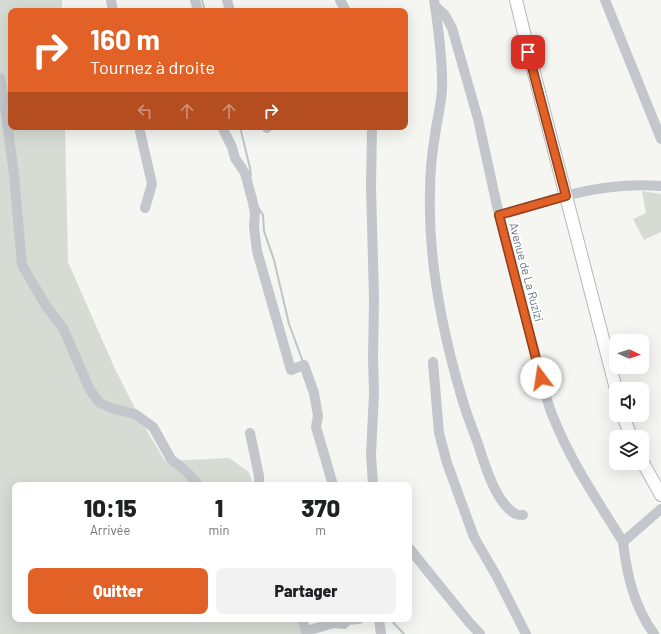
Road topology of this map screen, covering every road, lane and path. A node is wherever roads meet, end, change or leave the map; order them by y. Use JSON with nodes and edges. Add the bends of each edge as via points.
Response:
{"nodes":[{"id":1,"x":516,"y":0,"type":"edge"},
{"id":2,"x":605,"y":0,"type":"edge"},
{"id":3,"x":434,"y":3,"type":"edge"},
{"id":4,"x":0,"y":78,"type":"edge"},
{"id":5,"x":8,"y":129,"type":"edge"},
{"id":6,"x":8,"y":130,"type":"edge"},
{"id":7,"x":140,"y":130,"type":"edge"},
{"id":8,"x":224,"y":130,"type":"edge"},
{"id":9,"x":372,"y":130,"type":"edge"},
{"id":10,"x":661,"y":139,"type":"edge"},
{"id":11,"x":661,"y":186,"type":"edge"},
{"id":12,"x":566,"y":196,"type":"junction"},
{"id":13,"x":145,"y":208,"type":"dead end"},
{"id":14,"x":499,"y":215,"type":"junction"},
{"id":15,"x":433,"y":362,"type":"dead end"},
{"id":16,"x":614,"y":382,"type":"edge"},
{"id":17,"x":250,"y":432,"type":"dead end"},
{"id":18,"x":647,"y":470,"type":"edge"},
{"id":19,"x":196,"y":482,"type":"edge"},
{"id":20,"x":259,"y":482,"type":"edge"},
{"id":21,"x":332,"y":482,"type":"edge"},
{"id":22,"x":373,"y":482,"type":"edge"},
{"id":23,"x":661,"y":495,"type":"edge"},
{"id":24,"x":661,"y":509,"type":"edge"},
{"id":25,"x":523,"y":515,"type":"dead end"},
{"id":26,"x":623,"y":542,"type":"junction"},
{"id":27,"x":412,"y":552,"type":"edge"},
{"id":28,"x":303,"y":622,"type":"edge"},
{"id":29,"x":346,"y":622,"type":"edge"},
{"id":30,"x":379,"y":622,"type":"edge"},
{"id":31,"x":307,"y":632,"type":"edge"},
{"id":32,"x":381,"y":634,"type":"edge"},
{"id":33,"x":480,"y":634,"type":"edge"},
{"id":34,"x":526,"y":634,"type":"edge"},
{"id":35,"x":654,"y":634,"type":"edge"}],
"edges":[{"from":1,"to":12,"type":"main road"},
{"from":2,"to":10,"type":"street"},
{"from":3,"to":14,"type":"street","name":"Avenue de La Ruzizi","via":[[452,28],[478,119]]},
{"from":3,"to":25,"type":"street","via":[[441,53],[442,90],[434,137],[430,193],[432,262],[444,329],[461,396],[489,477],[500,497],[514,514]]},
{"from":4,"to":5,"type":"street"},
{"from":6,"to":19,"type":"street","via":[[22,265],[46,306],[63,328],[90,390],[100,403],[135,414],[153,427],[171,459]]},
{"from":7,"to":13,"type":"street","via":[[152,184]]},
{"from":8,"to":21,"type":"street","via":[[235,158],[245,173],[255,213],[257,251],[291,370],[304,365],[314,393],[318,416],[316,427]]},
{"from":9,"to":22,"type":"street"},
{"from":11,"to":12,"type":"street","via":[[612,187]]},
{"from":12,"to":14,"type":"street"},
{"from":12,"to":16,"type":"main road"},
{"from":14,"to":26,"type":"street","name":"Avenue de La Ruzizi","via":[[554,419],[564,442]]},
{"from":15,"to":34,"type":"street","via":[[439,433],[447,463],[474,537]]},
{"from":17,"to":20,"type":"street"},
{"from":18,"to":23,"type":"main road"},
{"from":24,"to":26,"type":"street"},
{"from":26,"to":35,"type":"street","via":[[631,588],[637,605]]},
{"from":27,"to":33,"type":"street"},
{"from":28,"to":31,"type":"street"},
{"from":29,"to":31,"type":"street"},
{"from":30,"to":32,"type":"street"}]}
